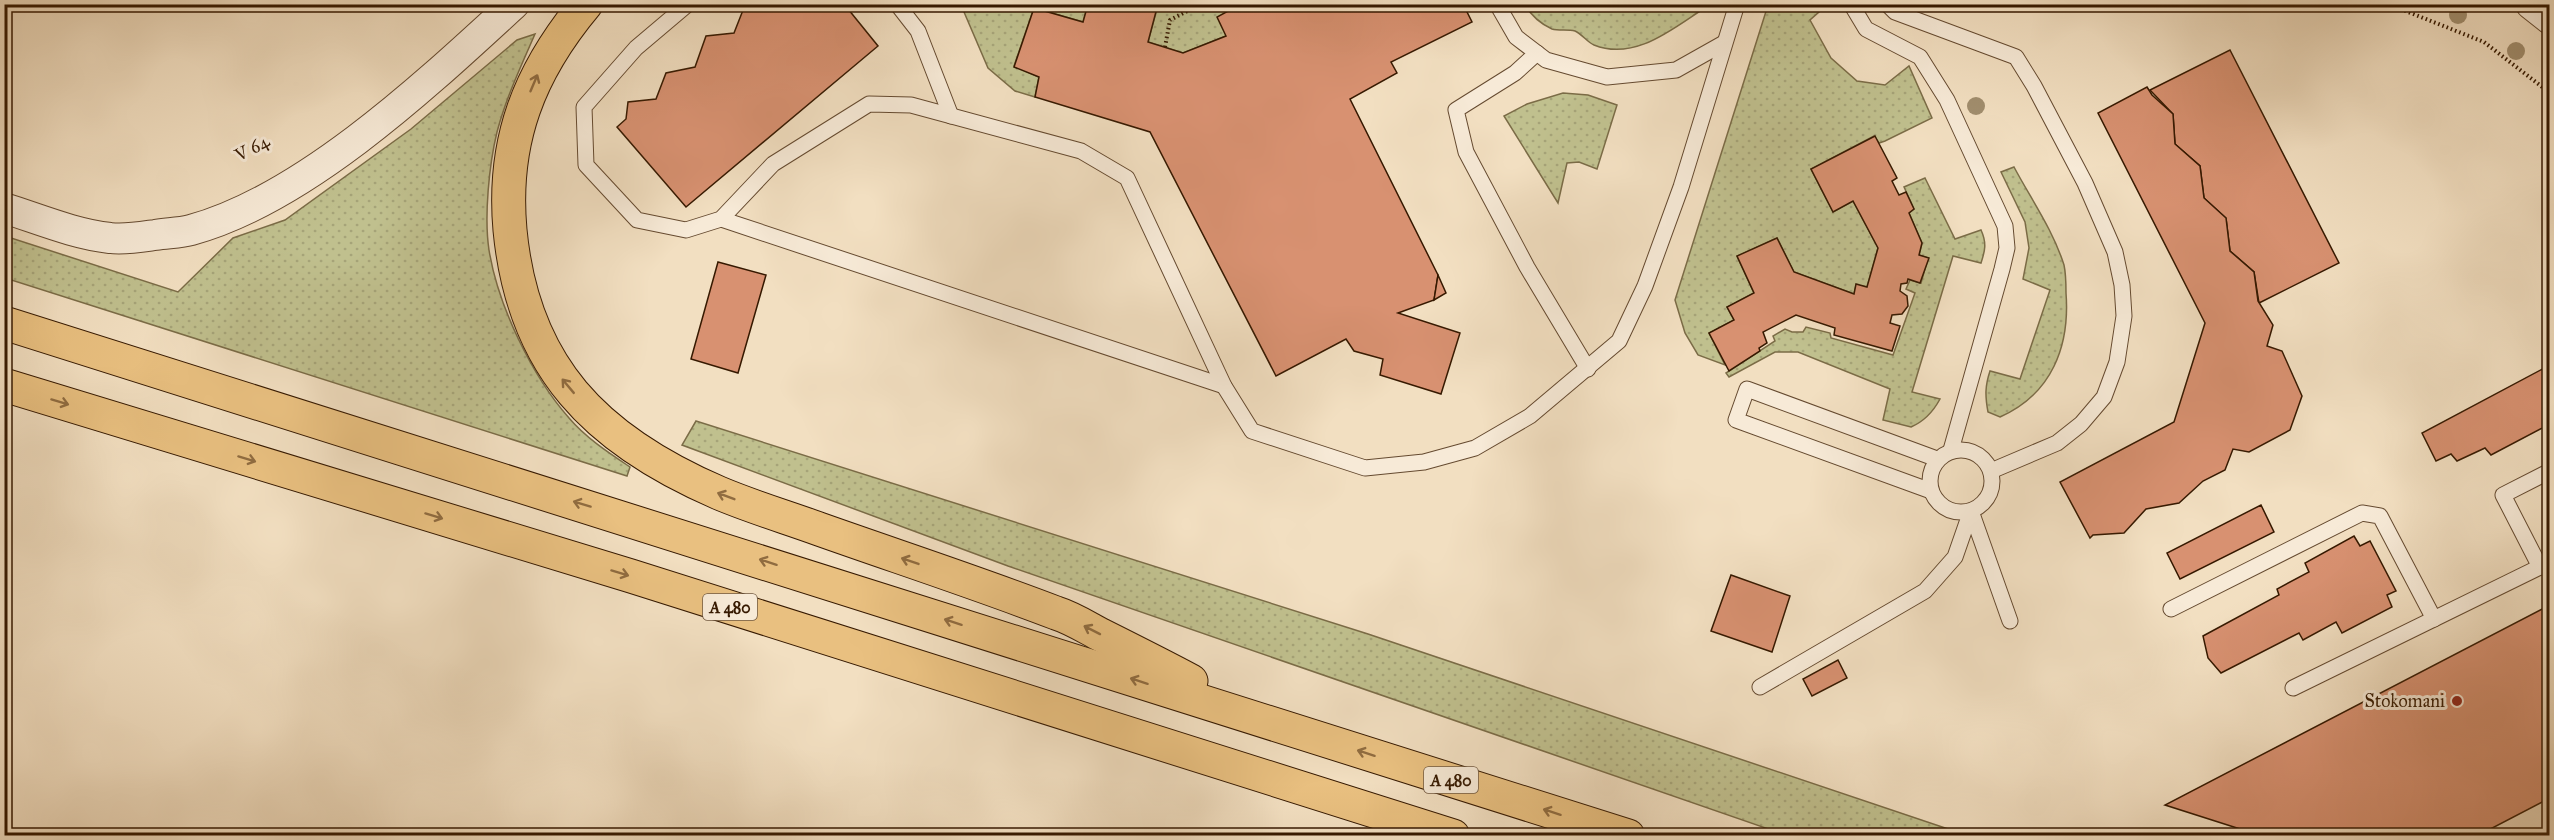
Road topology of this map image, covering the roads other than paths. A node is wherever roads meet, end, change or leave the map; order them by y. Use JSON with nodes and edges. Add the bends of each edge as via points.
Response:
{"nodes":[{"id":1,"x":514,"y":4,"type":"edge"},
{"id":2,"x":524,"y":4,"type":"edge"},
{"id":3,"x":586,"y":4,"type":"edge"},
{"id":4,"x":688,"y":4,"type":"edge"},
{"id":5,"x":897,"y":4,"type":"edge"},
{"id":6,"x":1497,"y":4,"type":"edge"},
{"id":7,"x":1737,"y":4,"type":"edge"},
{"id":8,"x":1851,"y":4,"type":"edge"},
{"id":9,"x":1887,"y":4,"type":"edge"},
{"id":10,"x":2531,"y":4,"type":"edge"},
{"id":11,"x":2550,"y":19,"type":"edge"},
{"id":12,"x":477,"y":38,"type":"junction"},
{"id":13,"x":1724,"y":43,"type":"junction"},
{"id":14,"x":1537,"y":53,"type":"junction"},
{"id":15,"x":951,"y":116,"type":"junction"},
{"id":16,"x":4,"y":208,"type":"edge"},
{"id":17,"x":721,"y":219,"type":"junction"},
{"id":18,"x":4,"y":322,"type":"edge"},
{"id":19,"x":1588,"y":369,"type":"junction"},
{"id":20,"x":4,"y":385,"type":"edge"},
{"id":21,"x":1224,"y":387,"type":"junction"},
{"id":22,"x":1951,"y":450,"type":"junction"},
{"id":23,"x":1937,"y":459,"type":"junction"},
{"id":24,"x":1991,"y":471,"type":"junction"},
{"id":25,"x":2550,"y":471,"type":"edge"},
{"id":26,"x":1931,"y":491,"type":"junction"},
{"id":27,"x":1971,"y":511,"type":"junction"},
{"id":28,"x":2545,"y":564,"type":"edge"},
{"id":29,"x":2171,"y":609,"type":"dead end"},
{"id":30,"x":2434,"y":619,"type":"junction"},
{"id":31,"x":2010,"y":621,"type":"dead end"},
{"id":32,"x":1760,"y":687,"type":"dead end"},
{"id":33,"x":2293,"y":688,"type":"dead end"},
{"id":34,"x":1275,"y":724,"type":"junction"},
{"id":35,"x":1454,"y":836,"type":"edge"},
{"id":36,"x":1628,"y":836,"type":"edge"}],
"edges":[{"from":1,"to":12,"type":"street"},
{"from":2,"to":12,"type":"street"},
{"from":34,"to":3,"type":"highway","one_way":true,"via":[[1060,614],[721,494],[632,448],[592,414],[562,379],[539,342],[524,307],[514,265],[508,178],[514,138],[537,75]]},
{"from":4,"to":17,"type":"lane","via":[[636,48],[584,107],[586,165],[637,220],[686,230]]},
{"from":5,"to":15,"type":"lane","via":[[918,31]]},
{"from":6,"to":14,"type":"lane","via":[[1516,37]]},
{"from":7,"to":13,"type":"lane"},
{"from":8,"to":22,"type":"lane","via":[[1866,29],[1920,57],[1947,100],[2005,226],[2007,248],[2002,269]]},
{"from":9,"to":24,"type":"lane","via":[[1895,12],[2016,57],[2085,183],[2115,252],[2124,316],[2117,362],[2104,397],[2081,424],[2057,443]]},
{"from":10,"to":11,"type":"street"},
{"from":12,"to":16,"type":"street","via":[[373,126],[302,178],[265,200],[190,231],[112,239]]},
{"from":13,"to":14,"type":"lane","via":[[1676,70],[1607,77],[1546,60]]},
{"from":13,"to":19,"type":"lane","via":[[1681,187],[1645,286],[1619,341]]},
{"from":14,"to":19,"type":"lane","via":[[1515,73],[1456,111],[1466,152],[1527,267]]},
{"from":15,"to":17,"type":"lane","via":[[911,105],[869,105],[773,164]]},
{"from":15,"to":21,"type":"lane","via":[[1081,151],[1126,178]]},
{"from":17,"to":21,"type":"lane"},
{"from":34,"to":18,"type":"highway","number":"A 480","one_way":true},
{"from":19,"to":21,"type":"lane","via":[[1530,416],[1476,447],[1424,462],[1365,468],[1252,430]]},
{"from":20,"to":35,"type":"highway","number":"A 480","one_way":true,"via":[[631,576]]},
{"from":22,"to":23,"type":"lane"},
{"from":22,"to":24,"type":"lane","via":[[1967,449],[1983,456]]},
{"from":23,"to":26,"type":"lane","via":[[1930,474]]},
{"from":23,"to":26,"type":"lane","via":[[1747,389],[1736,420]]},
{"from":24,"to":27,"type":"lane","via":[[1992,487],[1985,502]]},
{"from":25,"to":28,"type":"lane","via":[[2503,495]]},
{"from":26,"to":27,"type":"lane","via":[[1939,504],[1955,512]]},
{"from":27,"to":31,"type":"lane"},
{"from":27,"to":32,"type":"lane","via":[[1955,556],[1924,591]]},
{"from":28,"to":30,"type":"lane"},
{"from":29,"to":30,"type":"lane","via":[[2362,513],[2380,516]]},
{"from":30,"to":33,"type":"lane"},
{"from":36,"to":34,"type":"highway","number":"A 480","one_way":true}]}
